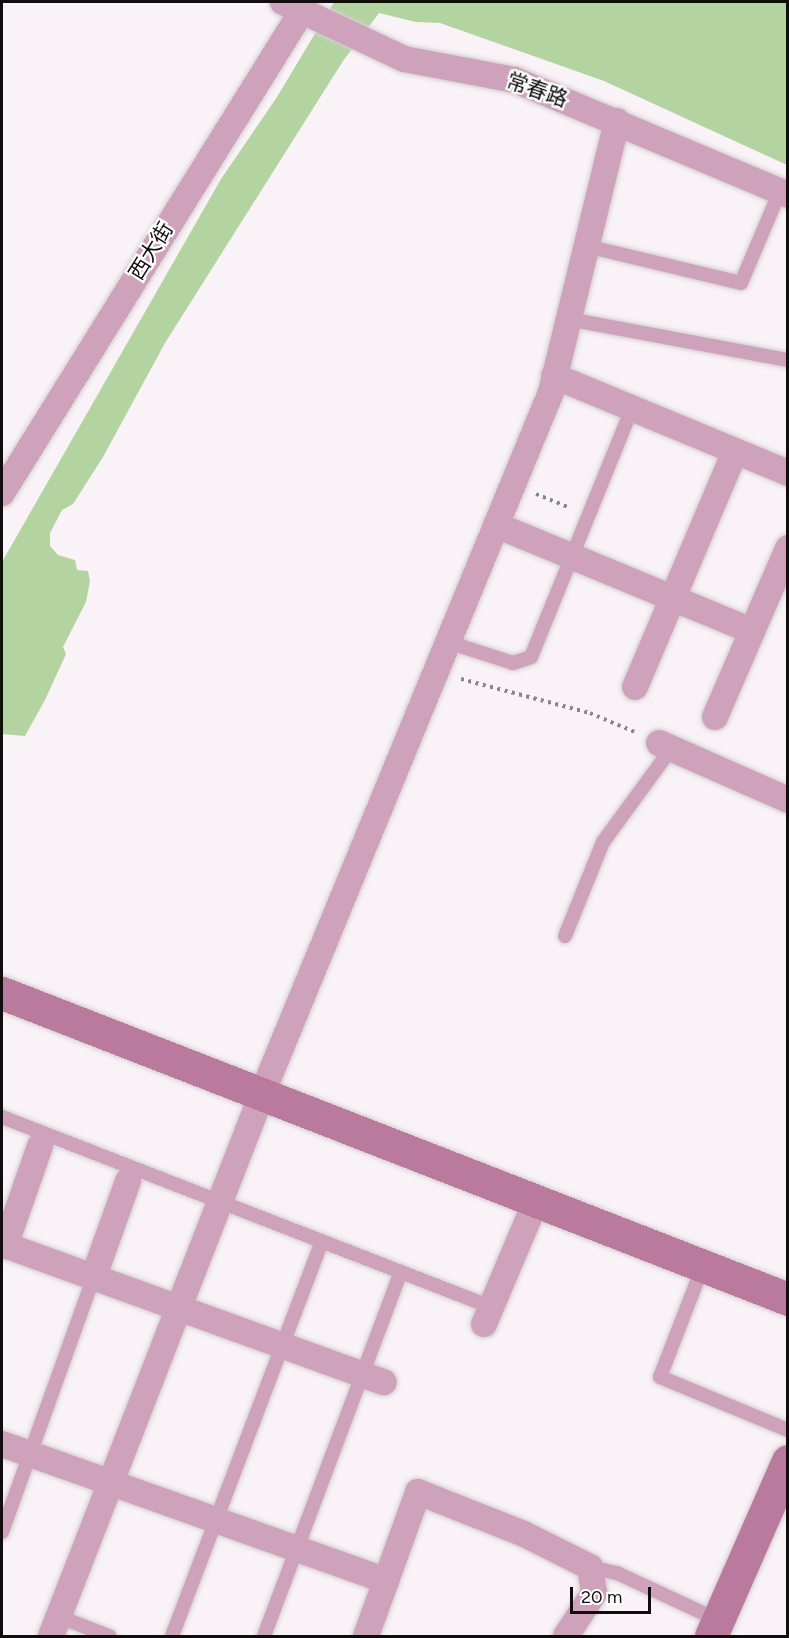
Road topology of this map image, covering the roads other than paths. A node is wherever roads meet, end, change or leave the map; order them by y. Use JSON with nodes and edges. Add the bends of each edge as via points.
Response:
{"nodes":[{"id":1,"x":300,"y":10,"type":"edge"},
{"id":2,"x":617,"y":121,"type":"junction"},
{"id":3,"x":784,"y":193,"type":"edge"},
{"id":4,"x":586,"y":246,"type":"junction"},
{"id":5,"x":568,"y":319,"type":"junction"},
{"id":6,"x":788,"y":360,"type":"edge"},
{"id":7,"x":554,"y":376,"type":"junction"},
{"id":8,"x":632,"y":408,"type":"junction"},
{"id":9,"x":735,"y":451,"type":"junction"},
{"id":10,"x":788,"y":473,"type":"edge"},
{"id":11,"x":2,"y":493,"type":"edge"},
{"id":12,"x":496,"y":525,"type":"junction"},
{"id":13,"x":788,"y":548,"type":"edge"},
{"id":14,"x":571,"y":556,"type":"junction"},
{"id":15,"x":672,"y":598,"type":"junction"},
{"id":16,"x":752,"y":631,"type":"junction"},
{"id":17,"x":448,"y":642,"type":"junction"},
{"id":18,"x":635,"y":687,"type":"dead end"},
{"id":19,"x":715,"y":717,"type":"dead end"},
{"id":20,"x":665,"y":746,"type":"joint"},
{"id":21,"x":788,"y":800,"type":"edge"},
{"id":22,"x":565,"y":936,"type":"dead end"},
{"id":23,"x":2,"y":993,"type":"edge"},
{"id":24,"x":262,"y":1094,"type":"junction"},
{"id":25,"x":2,"y":1117,"type":"edge"},
{"id":26,"x":40,"y":1146,"type":"dead end"},
{"id":27,"x":128,"y":1181,"type":"dead end"},
{"id":28,"x":536,"y":1201,"type":"junction"},
{"id":29,"x":220,"y":1202,"type":"junction"},
{"id":30,"x":322,"y":1242,"type":"junction"},
{"id":31,"x":3,"y":1249,"type":"edge"},
{"id":32,"x":703,"y":1266,"type":"junction"},
{"id":33,"x":400,"y":1272,"type":"junction"},
{"id":34,"x":93,"y":1276,"type":"junction"},
{"id":35,"x":788,"y":1299,"type":"edge"},
{"id":36,"x":180,"y":1306,"type":"junction"},
{"id":37,"x":488,"y":1316,"type":"joint"},
{"id":38,"x":283,"y":1344,"type":"junction"},
{"id":39,"x":373,"y":1378,"type":"junction"},
{"id":40,"x":788,"y":1430,"type":"edge"},
{"id":41,"x":2,"y":1444,"type":"edge"},
{"id":42,"x":30,"y":1454,"type":"junction"},
{"id":43,"x":788,"y":1461,"type":"edge"},
{"id":44,"x":111,"y":1483,"type":"junction"},
{"id":45,"x":215,"y":1520,"type":"junction"},
{"id":46,"x":2,"y":1532,"type":"edge"},
{"id":47,"x":297,"y":1550,"type":"junction"},
{"id":48,"x":590,"y":1567,"type":"junction"},
{"id":49,"x":386,"y":1581,"type":"junction"},
{"id":50,"x":715,"y":1628,"type":"edge"},
{"id":51,"x":55,"y":1631,"type":"edge"},
{"id":52,"x":109,"y":1636,"type":"edge"},
{"id":53,"x":172,"y":1636,"type":"edge"},
{"id":54,"x":264,"y":1636,"type":"edge"},
{"id":55,"x":366,"y":1636,"type":"edge"},
{"id":56,"x":566,"y":1636,"type":"edge"}],
"edges":[{"from":1,"to":2,"type":"street","name":"常春路","via":[[404,59],[515,80]]},
{"from":1,"to":11,"type":"street","name":"西大街"},
{"from":2,"to":3,"type":"street","name":"常春路"},
{"from":2,"to":4,"type":"street"},
{"from":3,"to":4,"type":"lane","via":[[741,283]]},
{"from":4,"to":5,"type":"street"},
{"from":5,"to":6,"type":"lane"},
{"from":5,"to":7,"type":"street"},
{"from":7,"to":8,"type":"street"},
{"from":7,"to":12,"type":"street"},
{"from":8,"to":9,"type":"street"},
{"from":8,"to":14,"type":"lane"},
{"from":9,"to":10,"type":"street"},
{"from":9,"to":15,"type":"street"},
{"from":12,"to":14,"type":"street"},
{"from":12,"to":17,"type":"street"},
{"from":13,"to":16,"type":"street"},
{"from":14,"to":15,"type":"street"},
{"from":14,"to":17,"type":"lane","via":[[531,657],[513,663]]},
{"from":15,"to":16,"type":"street"},
{"from":15,"to":18,"type":"street"},
{"from":16,"to":19,"type":"street"},
{"from":17,"to":24,"type":"street"},
{"from":20,"to":21,"type":"street"},
{"from":20,"to":22,"type":"lane","via":[[603,842]]},
{"from":23,"to":24,"type":"street"},
{"from":24,"to":28,"type":"street"},
{"from":24,"to":29,"type":"street"},
{"from":25,"to":29,"type":"lane"},
{"from":26,"to":31,"type":"street"},
{"from":27,"to":34,"type":"street"},
{"from":28,"to":32,"type":"street"},
{"from":28,"to":37,"type":"street"},
{"from":29,"to":30,"type":"lane"},
{"from":29,"to":36,"type":"street"},
{"from":30,"to":33,"type":"lane"},
{"from":30,"to":38,"type":"lane"},
{"from":31,"to":34,"type":"street"},
{"from":32,"to":35,"type":"street"},
{"from":32,"to":40,"type":"lane","via":[[660,1377]]},
{"from":33,"to":37,"type":"lane"},
{"from":33,"to":39,"type":"lane"},
{"from":34,"to":36,"type":"street"},
{"from":34,"to":42,"type":"lane"},
{"from":36,"to":38,"type":"street"},
{"from":36,"to":44,"type":"street"},
{"from":38,"to":39,"type":"street"},
{"from":38,"to":45,"type":"lane"},
{"from":39,"to":47,"type":"lane"},
{"from":41,"to":42,"type":"street"},
{"from":42,"to":44,"type":"street"},
{"from":42,"to":46,"type":"lane"},
{"from":43,"to":50,"type":"street"},
{"from":44,"to":45,"type":"street"},
{"from":44,"to":51,"type":"street"},
{"from":45,"to":47,"type":"street"},
{"from":45,"to":53,"type":"lane"},
{"from":47,"to":49,"type":"street"},
{"from":47,"to":54,"type":"lane"},
{"from":48,"to":49,"type":"street","via":[[524,1534],[418,1492]]},
{"from":48,"to":50,"type":"lane","via":[[617,1573]]},
{"from":48,"to":56,"type":"street","via":[[594,1593]]},
{"from":49,"to":55,"type":"street"},
{"from":51,"to":52,"type":"lane"}]}
